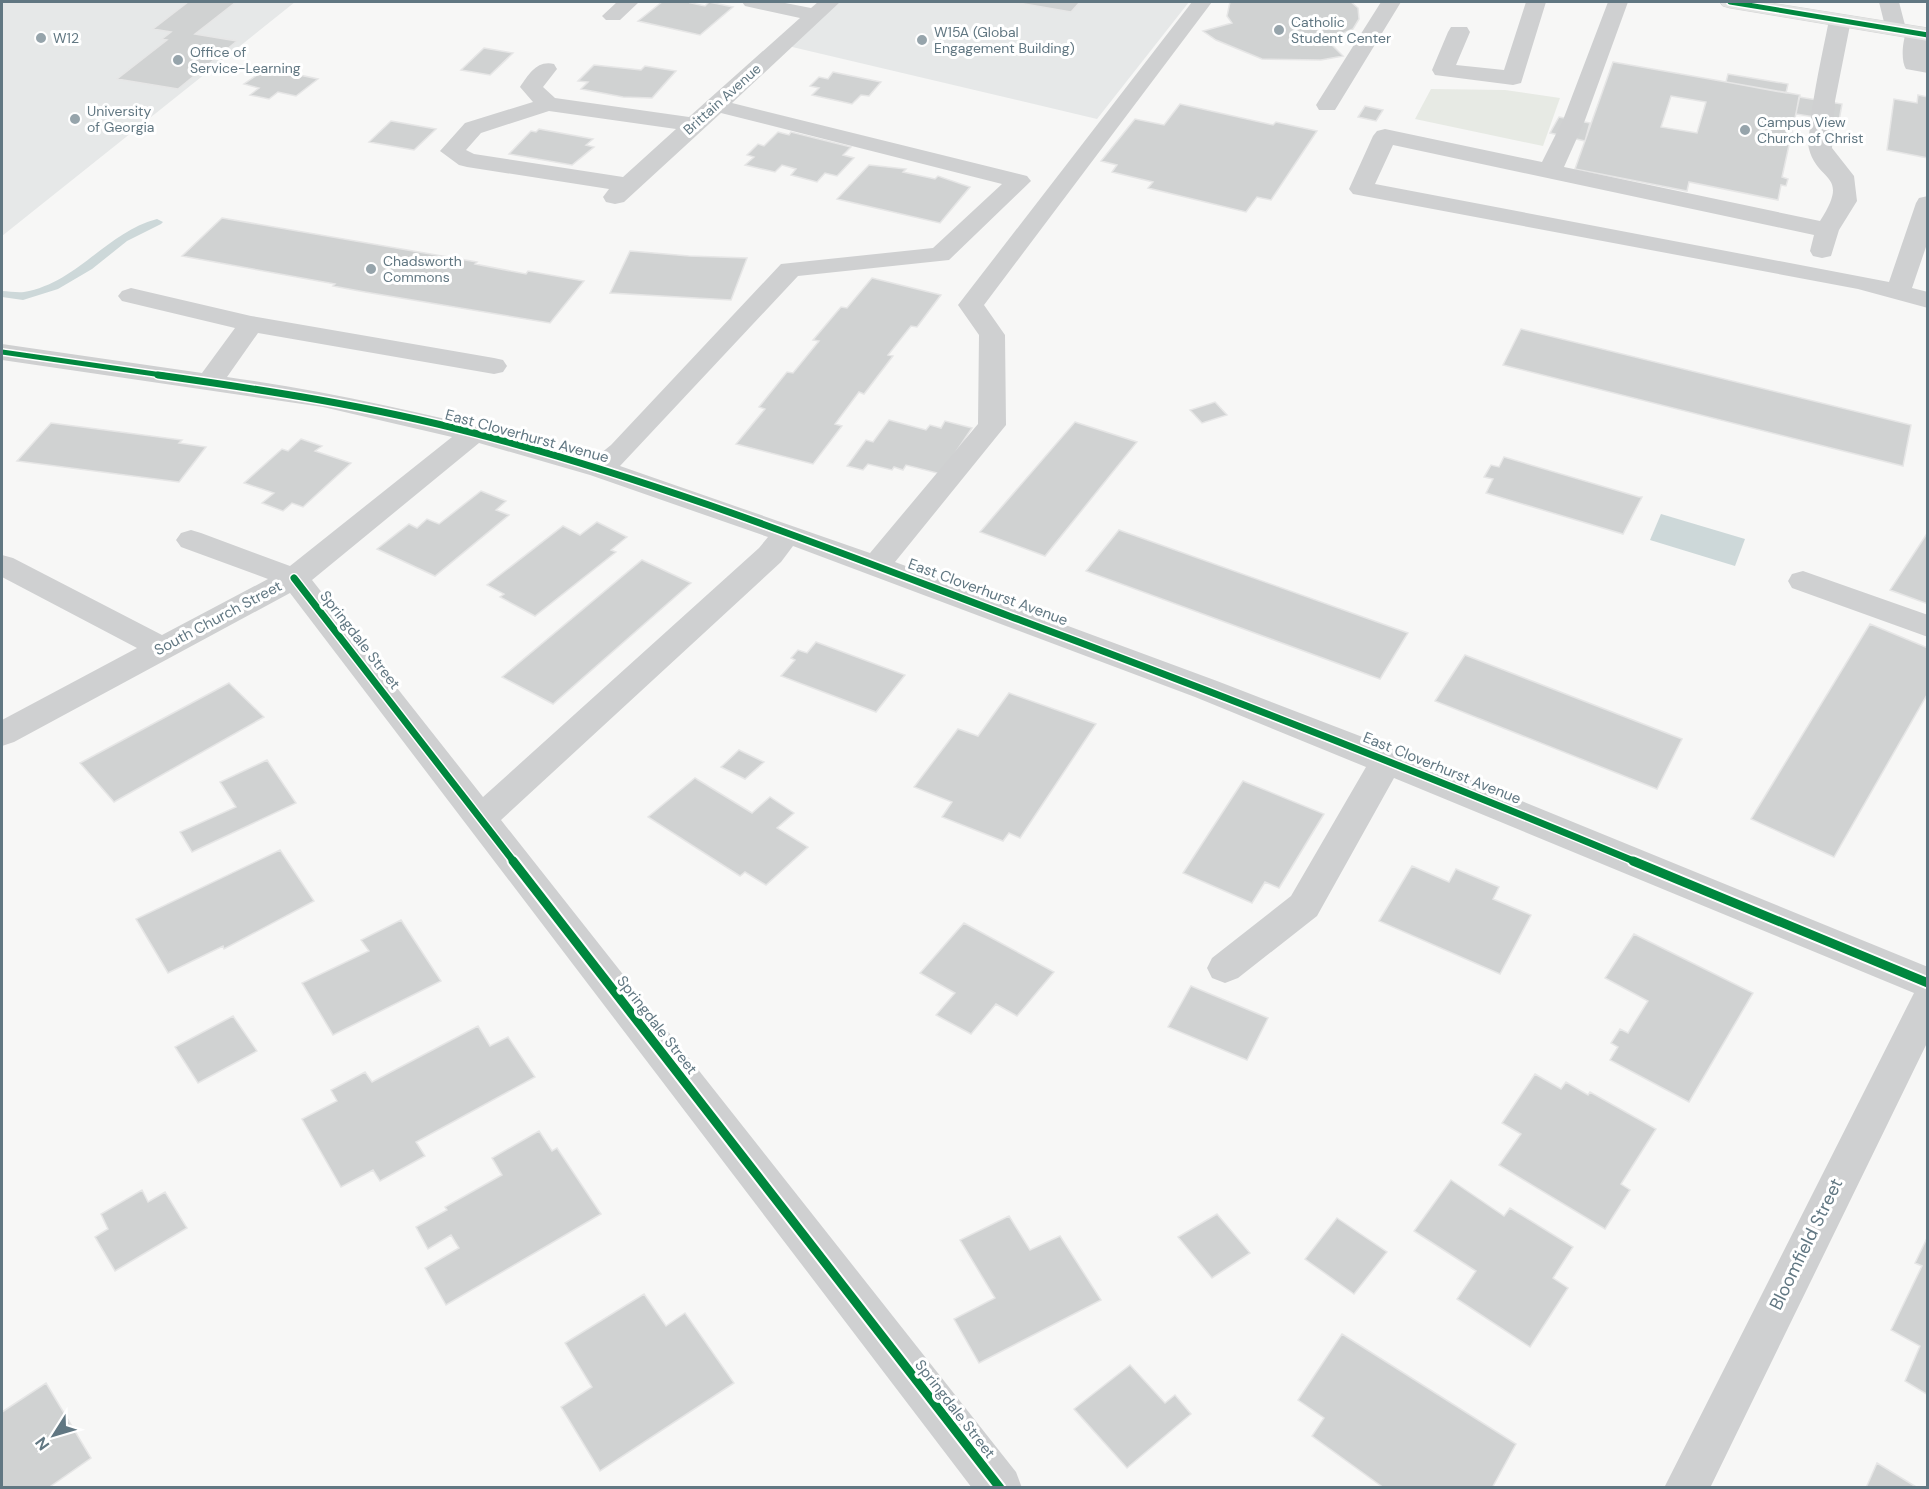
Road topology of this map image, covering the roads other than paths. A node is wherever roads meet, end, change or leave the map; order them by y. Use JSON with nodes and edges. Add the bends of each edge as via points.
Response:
{"nodes":[{"id":1,"x":752,"y":2,"type":"edge"},
{"id":2,"x":1202,"y":2,"type":"edge"},
{"id":3,"x":1391,"y":2,"type":"edge"},
{"id":4,"x":1536,"y":2,"type":"edge"},
{"id":5,"x":1618,"y":2,"type":"edge"},
{"id":6,"x":1730,"y":2,"type":"edge"},
{"id":7,"x":1889,"y":2,"type":"edge"},
{"id":8,"x":818,"y":18,"type":"edge"},
{"id":9,"x":1839,"y":20,"type":"junction"},
{"id":10,"x":1895,"y":29,"type":"junction"},
{"id":11,"x":1459,"y":32,"type":"dead end"},
{"id":12,"x":1922,"y":34,"type":"edge"},
{"id":13,"x":1928,"y":66,"type":"edge"},
{"id":14,"x":546,"y":69,"type":"dead end"},
{"id":15,"x":549,"y":104,"type":"junction"},
{"id":16,"x":715,"y":105,"type":"junction"},
{"id":17,"x":1327,"y":105,"type":"dead end"},
{"id":18,"x":694,"y":124,"type":"junction"},
{"id":19,"x":1551,"y":169,"type":"junction"},
{"id":20,"x":1928,"y":203,"type":"edge"},
{"id":21,"x":1827,"y":230,"type":"junction"},
{"id":22,"x":1815,"y":274,"type":"junction"},
{"id":23,"x":1898,"y":292,"type":"junction"},
{"id":24,"x":131,"y":296,"type":"dead end"},
{"id":25,"x":1928,"y":300,"type":"edge"},
{"id":26,"x":250,"y":324,"type":"junction"},
{"id":27,"x":2,"y":352,"type":"edge"},
{"id":28,"x":494,"y":366,"type":"dead end"},
{"id":29,"x":210,"y":381,"type":"junction"},
{"id":30,"x":474,"y":433,"type":"junction"},
{"id":31,"x":600,"y":469,"type":"junction"},
{"id":32,"x":787,"y":533,"type":"junction"},
{"id":33,"x":190,"y":540,"type":"dead end"},
{"id":34,"x":2,"y":565,"type":"edge"},
{"id":35,"x":876,"y":566,"type":"junction"},
{"id":36,"x":294,"y":578,"type":"junction"},
{"id":37,"x":1803,"y":581,"type":"dead end"},
{"id":38,"x":1928,"y":627,"type":"edge"},
{"id":39,"x":162,"y":648,"type":"junction"},
{"id":40,"x":2,"y":734,"type":"edge"},
{"id":41,"x":1387,"y":760,"type":"junction"},
{"id":42,"x":481,"y":818,"type":"junction"},
{"id":43,"x":1225,"y":968,"type":"dead end"},
{"id":44,"x":1925,"y":1007,"type":"edge"},
{"id":45,"x":1000,"y":1488,"type":"edge"},
{"id":46,"x":1686,"y":1488,"type":"edge"}],
"edges":[{"from":1,"to":8,"type":"street"},
{"from":2,"to":35,"type":"street","via":[[971,305],[992,335],[992,425]]},
{"from":3,"to":17,"type":"street"},
{"from":4,"to":11,"type":"street","via":[[1513,78],[1443,70]]},
{"from":5,"to":19,"type":"street","via":[[1574,120]]},
{"from":6,"to":9,"type":"main road"},
{"from":7,"to":10,"type":"street"},
{"from":8,"to":16,"type":"street","name":"Brittain Avenue"},
{"from":9,"to":10,"type":"main road"},
{"from":9,"to":21,"type":"street","via":[[1820,148],[1842,176],[1845,201]]},
{"from":10,"to":12,"type":"main road"},
{"from":12,"to":13,"type":"street","via":[[1914,64]]},
{"from":14,"to":15,"type":"street","via":[[531,87]]},
{"from":15,"to":18,"type":"street"},
{"from":15,"to":18,"type":"street","name":"Brittain Avenue","via":[[473,128],[452,151],[467,160],[622,191]]},
{"from":16,"to":18,"type":"street","name":"Brittain Avenue"},
{"from":16,"to":31,"type":"street","via":[[1019,181],[940,255],[790,268]]},
{"from":19,"to":21,"type":"street"},
{"from":19,"to":22,"type":"street","via":[[1385,136],[1361,189]]},
{"from":20,"to":23,"type":"street"},
{"from":21,"to":22,"type":"street"},
{"from":22,"to":23,"type":"street"},
{"from":23,"to":25,"type":"street"},
{"from":24,"to":26,"type":"street"},
{"from":26,"to":28,"type":"street"},
{"from":26,"to":29,"type":"street"},
{"from":27,"to":29,"type":"street","name":"East Cloverhurst Avenue"},
{"from":29,"to":30,"type":"street","name":"East Cloverhurst Avenue","via":[[323,399]]},
{"from":30,"to":31,"type":"street","name":"East Cloverhurst Avenue"},
{"from":30,"to":36,"type":"street","name":"South Church Street"},
{"from":31,"to":32,"type":"street","name":"East Cloverhurst Avenue"},
{"from":32,"to":35,"type":"street","name":"East Cloverhurst Avenue"},
{"from":32,"to":42,"type":"street","via":[[770,555]]},
{"from":33,"to":36,"type":"street"},
{"from":34,"to":39,"type":"street"},
{"from":35,"to":41,"type":"street","name":"East Cloverhurst Avenue","via":[[1046,627]]},
{"from":36,"to":39,"type":"street","name":"South Church Street"},
{"from":36,"to":42,"type":"street","name":"Springdale Street"},
{"from":37,"to":38,"type":"street"},
{"from":39,"to":40,"type":"street","name":"South Church Street"},
{"from":41,"to":43,"type":"street","via":[[1304,906]]},
{"from":41,"to":44,"type":"street","name":"East Cloverhurst Avenue"},
{"from":42,"to":45,"type":"street","name":"Springdale Street"},
{"from":44,"to":46,"type":"street","name":"Bloomfield Street"}]}
